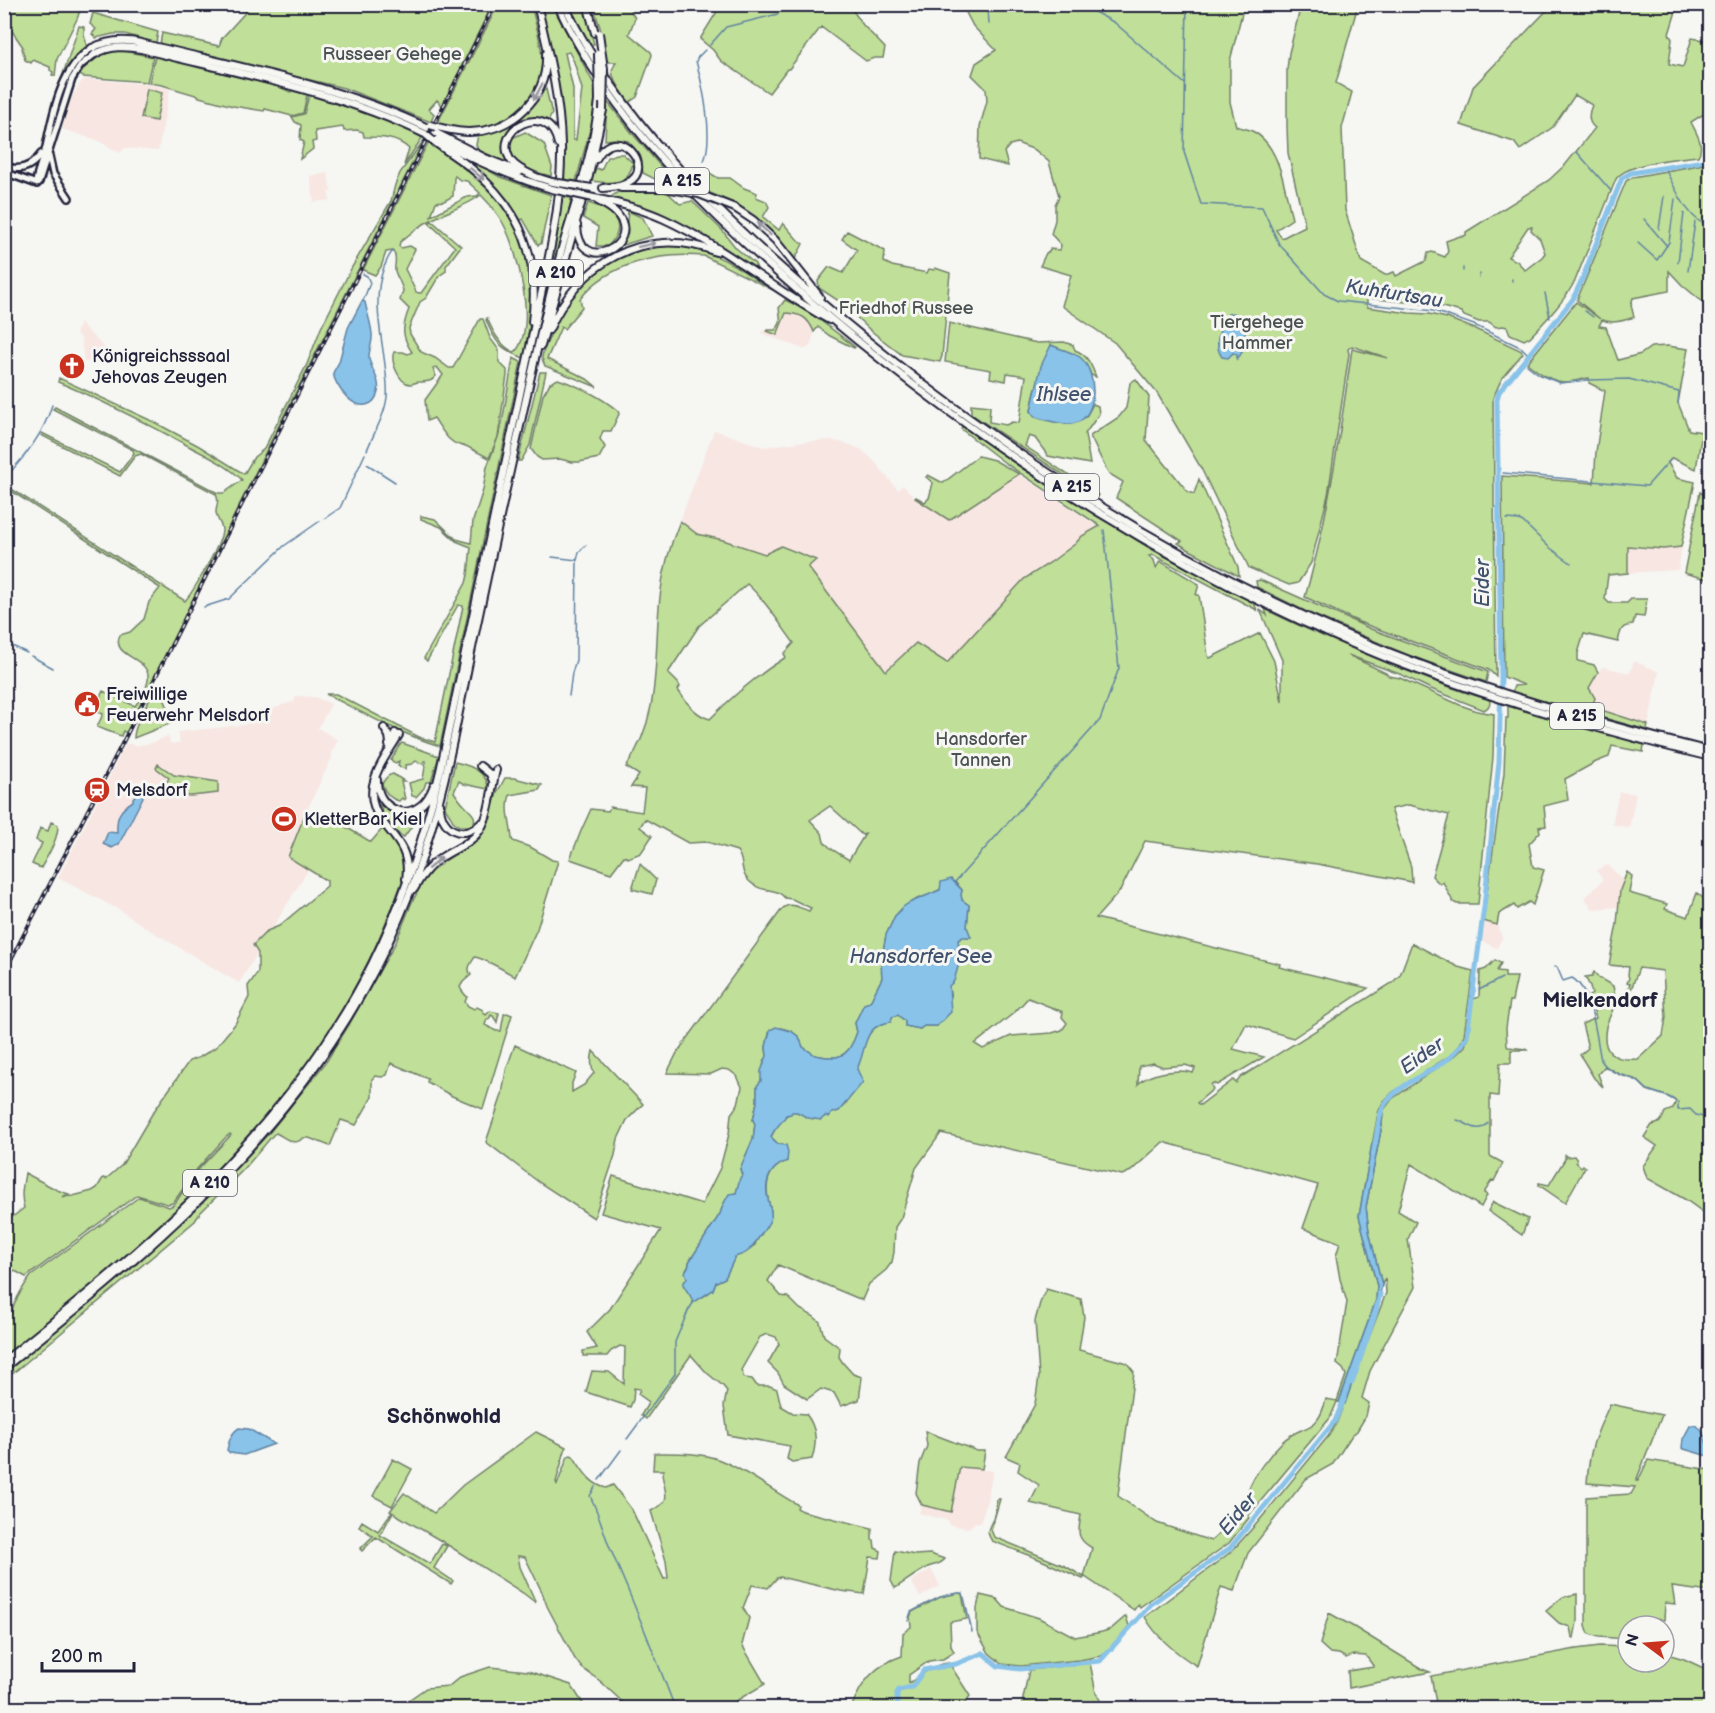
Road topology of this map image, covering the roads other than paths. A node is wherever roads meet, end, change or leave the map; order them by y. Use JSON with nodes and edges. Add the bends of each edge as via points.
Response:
{"nodes":[{"id":1,"x":537,"y":4,"type":"edge"},
{"id":2,"x":557,"y":4,"type":"edge"},
{"id":3,"x":564,"y":4,"type":"edge"},
{"id":4,"x":589,"y":4,"type":"edge"},
{"id":5,"x":597,"y":33,"type":"junction"},
{"id":6,"x":544,"y":35,"type":"junction"},
{"id":7,"x":94,"y":51,"type":"junction"},
{"id":8,"x":431,"y":132,"type":"junction"},
{"id":9,"x":48,"y":148,"type":"junction"},
{"id":10,"x":4,"y":166,"type":"edge"},
{"id":11,"x":4,"y":172,"type":"edge"},
{"id":12,"x":589,"y":176,"type":"junction"},
{"id":13,"x":536,"y":177,"type":"junction"},
{"id":14,"x":560,"y":178,"type":"junction"},
{"id":15,"x":552,"y":185,"type":"junction"},
{"id":16,"x":603,"y":188,"type":"junction"},
{"id":17,"x":589,"y":197,"type":"junction"},
{"id":18,"x":69,"y":198,"type":"dead end"},
{"id":19,"x":578,"y":215,"type":"junction"},
{"id":20,"x":730,"y":257,"type":"junction"},
{"id":21,"x":844,"y":325,"type":"junction"},
{"id":22,"x":538,"y":356,"type":"junction"},
{"id":23,"x":526,"y":366,"type":"junction"},
{"id":24,"x":525,"y":401,"type":"junction"},
{"id":25,"x":1254,"y":594,"type":"junction"},
{"id":26,"x":1492,"y":693,"type":"junction"},
{"id":27,"x":384,"y":728,"type":"dead end"},
{"id":28,"x":1653,"y":740,"type":"junction"},
{"id":29,"x":390,"y":743,"type":"junction"},
{"id":30,"x":1710,"y":751,"type":"edge"},
{"id":31,"x":388,"y":752,"type":"junction"},
{"id":32,"x":1710,"y":757,"type":"edge"},
{"id":33,"x":480,"y":766,"type":"dead end"},
{"id":34,"x":498,"y":770,"type":"dead end"},
{"id":35,"x":379,"y":771,"type":"junction"},
{"id":36,"x":440,"y":771,"type":"junction"},
{"id":37,"x":493,"y":784,"type":"junction"},
{"id":38,"x":441,"y":793,"type":"junction"},
{"id":39,"x":485,"y":818,"type":"junction"},
{"id":40,"x":402,"y":897,"type":"junction"},
{"id":41,"x":402,"y":910,"type":"junction"},
{"id":42,"x":4,"y":1361,"type":"edge"},
{"id":43,"x":4,"y":1368,"type":"edge"}],
"edges":[{"from":1,"to":6,"type":"highway","number":"A 210"},
{"from":2,"to":21,"type":"highway","number":"A 215","via":[[584,56],[657,154],[744,243]]},
{"from":3,"to":21,"type":"highway","number":"A 215","via":[[615,92],[667,156],[742,233]]},
{"from":4,"to":5,"type":"highway"},
{"from":5,"to":12,"type":"highway","bridge":true,"via":[[604,75],[603,110]]},
{"from":5,"to":24,"type":"highway","number":"A 210","bridge":true,"via":[[599,100],[591,146]]},
{"from":6,"to":8,"type":"highway","one_way":true,"via":[[544,79],[524,111],[506,123],[482,131]]},
{"from":6,"to":14,"type":"highway","number":"A 210","via":[[558,104]]},
{"from":7,"to":8,"type":"highway","via":[[117,47],[141,50],[335,98]]},
{"from":7,"to":8,"type":"highway","via":[[103,43],[116,40],[141,43],[328,89],[375,105]]},
{"from":7,"to":9,"type":"main road","via":[[72,79]]},
{"from":8,"to":13,"type":"highway"},
{"from":8,"to":15,"type":"highway","via":[[500,171],[531,183]]},
{"from":8,"to":23,"type":"highway","one_way":true,"via":[[491,186],[513,214],[526,240],[535,288]]},
{"from":9,"to":10,"type":"main road","via":[[31,165],[14,170]]},
{"from":9,"to":11,"type":"main road","via":[[37,183]]},
{"from":9,"to":18,"type":"main road","via":[[52,172]]},
{"from":12,"to":16,"type":"highway","via":[[605,147],[616,144],[629,148],[638,162],[634,177],[624,184]]},
{"from":12,"to":19,"type":"highway"},
{"from":13,"to":14,"type":"highway","via":[[514,164],[507,149],[512,132],[528,121],[543,123],[555,133]]},
{"from":13,"to":15,"type":"highway"},
{"from":14,"to":23,"type":"highway","number":"A 210","via":[[554,236]]},
{"from":15,"to":16,"type":"highway","bridge":true},
{"from":15,"to":17,"type":"highway","bridge":true},
{"from":21,"to":16,"type":"highway","one_way":true,"bridge":true,"via":[[775,240],[735,208],[699,194],[665,188]]},
{"from":17,"to":19,"type":"highway","via":[[620,217],[621,240],[604,253],[586,249],[579,238]]},
{"from":17,"to":20,"type":"highway","via":[[656,216]]},
{"from":19,"to":22,"type":"highway"},
{"from":20,"to":21,"type":"highway","via":[[815,312]]},
{"from":22,"to":20,"type":"highway","one_way":true,"via":[[566,299],[587,275],[613,257],[645,245],[675,242],[702,246]]},
{"from":21,"to":25,"type":"highway","number":"A 215","via":[[1061,480]]},
{"from":21,"to":25,"type":"highway","number":"A 215","via":[[945,407],[1024,463],[1143,538]]},
{"from":22,"to":24,"type":"highway"},
{"from":23,"to":36,"type":"highway","number":"A 210"},
{"from":24,"to":38,"type":"highway","number":"A 210"},
{"from":25,"to":26,"type":"highway","number":"A 215"},
{"from":25,"to":26,"type":"highway","number":"A 215","via":[[1261,601],[1388,658]]},
{"from":26,"to":28,"type":"highway","number":"A 215"},
{"from":27,"to":29,"type":"highway"},
{"from":28,"to":30,"type":"highway","number":"A 215"},
{"from":28,"to":32,"type":"highway","number":"A 215"},
{"from":29,"to":31,"type":"highway"},
{"from":29,"to":31,"type":"highway","via":[[397,734]]},
{"from":31,"to":35,"type":"highway"},
{"from":33,"to":37,"type":"highway","via":[[490,774]]},
{"from":34,"to":37,"type":"highway"},
{"from":35,"to":36,"type":"highway","via":[[377,787],[382,800],[405,811],[423,803]]},
{"from":35,"to":40,"type":"highway","via":[[373,791],[376,810],[407,859]]},
{"from":36,"to":40,"type":"highway","number":"A 210"},
{"from":37,"to":39,"type":"highway"},
{"from":38,"to":39,"type":"highway","via":[[442,818],[453,830],[469,831]]},
{"from":38,"to":41,"type":"highway","number":"A 210"},
{"from":41,"to":39,"type":"highway","one_way":true,"via":[[427,869],[472,839]]},
{"from":40,"to":42,"type":"highway","number":"A 210","via":[[372,965],[337,1027],[267,1122],[153,1238]]},
{"from":41,"to":43,"type":"highway","number":"A 210","via":[[342,1028],[265,1132],[156,1242]]}]}
